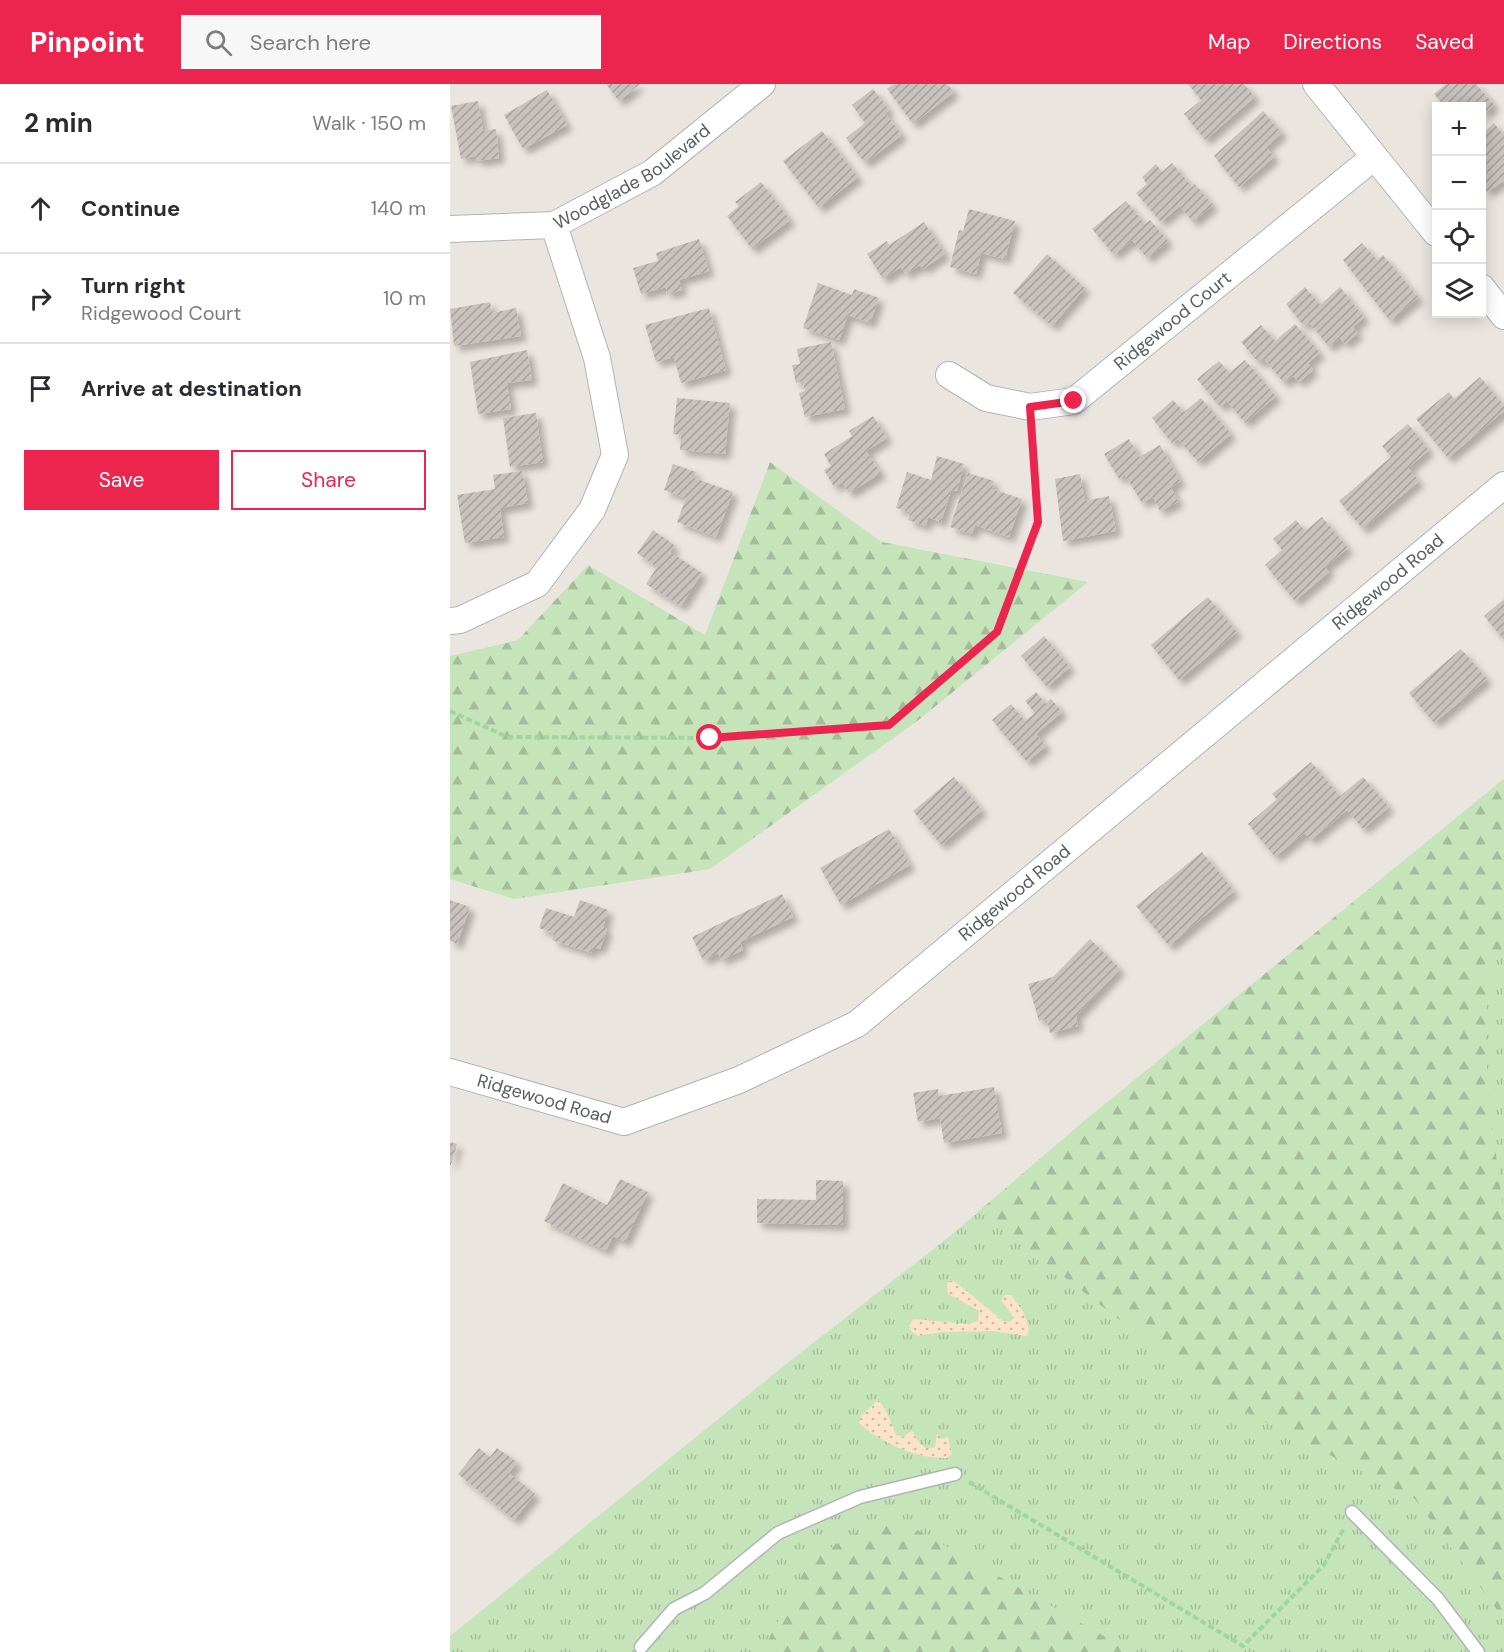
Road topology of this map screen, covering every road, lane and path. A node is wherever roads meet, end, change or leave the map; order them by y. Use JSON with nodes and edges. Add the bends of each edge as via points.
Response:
{"nodes":[{"id":1,"x":1316,"y":84,"type":"edge"},
{"id":2,"x":755,"y":86,"type":"edge"},
{"id":3,"x":1374,"y":157,"type":"junction"},
{"id":4,"x":554,"y":225,"type":"junction"},
{"id":5,"x":1432,"y":227,"type":"edge"},
{"id":6,"x":450,"y":229,"type":"edge"},
{"id":7,"x":1486,"y":293,"type":"edge"},
{"id":8,"x":1504,"y":316,"type":"edge"},
{"id":9,"x":949,"y":375,"type":"dead end"},
{"id":10,"x":1030,"y":407,"type":"junction"},
{"id":11,"x":1504,"y":485,"type":"edge"},
{"id":12,"x":450,"y":621,"type":"edge"},
{"id":13,"x":450,"y":711,"type":"edge"},
{"id":14,"x":450,"y":1072,"type":"edge"},
{"id":15,"x":955,"y":1474,"type":"joint"},
{"id":16,"x":1352,"y":1512,"type":"joint"},
{"id":17,"x":641,"y":1647,"type":"dead end"},
{"id":18,"x":1478,"y":1652,"type":"edge"}],
"edges":[{"from":1,"to":3,"type":"street"},
{"from":2,"to":4,"type":"street","name":"Woodglade Boulevard","via":[[652,173]]},
{"from":3,"to":5,"type":"street"},
{"from":3,"to":10,"type":"street","name":"Ridgewood Court","via":[[1074,401]]},
{"from":4,"to":6,"type":"street","name":"Woodglade Boulevard"},
{"from":4,"to":12,"type":"street","via":[[597,358],[615,455],[592,510],[537,584]]},
{"from":7,"to":8,"type":"street"},
{"from":9,"to":10,"type":"street","name":"Ridgewood Court","via":[[986,398]]},
{"from":10,"to":13,"type":"path","via":[[1038,522],[997,632],[889,725],[710,738],[507,737]]},
{"from":11,"to":14,"type":"street","name":"Ridgewood Road","via":[[857,1024],[739,1080],[624,1122]]},
{"from":15,"to":16,"type":"path","via":[[1243,1646],[1324,1565]]},
{"from":15,"to":17,"type":"lane","via":[[860,1497],[778,1533],[705,1593],[675,1609]]},
{"from":16,"to":18,"type":"lane","via":[[1438,1599]]}]}
